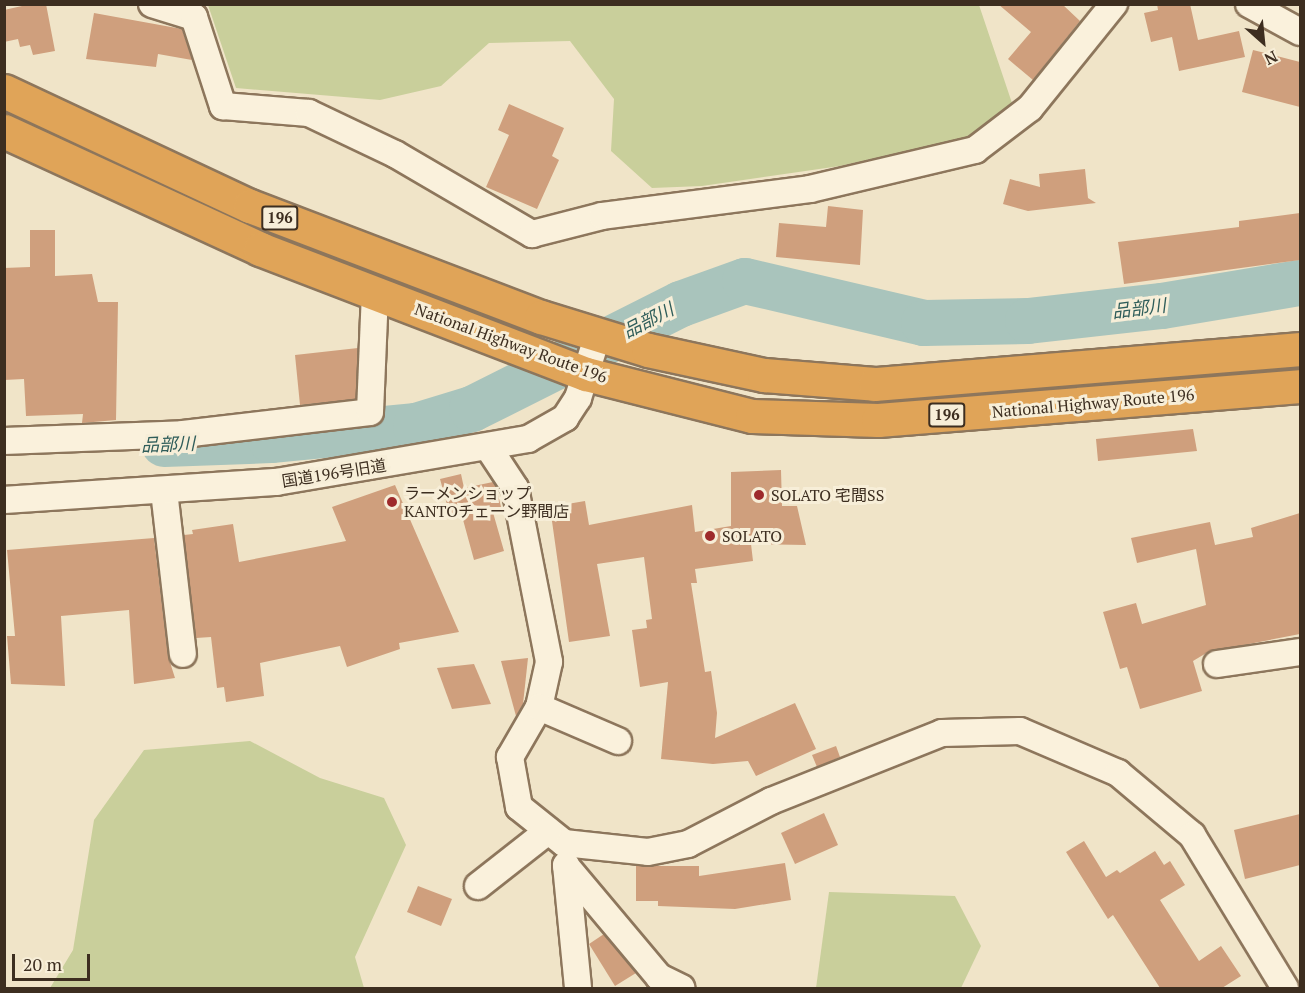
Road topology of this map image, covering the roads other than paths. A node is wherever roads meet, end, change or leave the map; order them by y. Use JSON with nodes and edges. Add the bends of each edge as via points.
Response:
{"nodes":[{"id":1,"x":152,"y":4,"type":"edge"},
{"id":2,"x":1114,"y":4,"type":"edge"},
{"id":3,"x":1249,"y":4,"type":"edge"},
{"id":4,"x":192,"y":11,"type":"edge"},
{"id":5,"x":1300,"y":32,"type":"edge"},
{"id":6,"x":4,"y":91,"type":"edge"},
{"id":7,"x":4,"y":131,"type":"edge"},
{"id":8,"x":375,"y":293,"type":"junction"},
{"id":9,"x":598,"y":333,"type":"junction"},
{"id":10,"x":1300,"y":349,"type":"edge"},
{"id":11,"x":589,"y":378,"type":"junction"},
{"id":12,"x":1300,"y":386,"type":"edge"},
{"id":13,"x":4,"y":441,"type":"edge"},
{"id":14,"x":488,"y":447,"type":"junction"},
{"id":15,"x":164,"y":491,"type":"junction"},
{"id":16,"x":4,"y":500,"type":"edge"},
{"id":17,"x":1300,"y":652,"type":"edge"},
{"id":18,"x":183,"y":654,"type":"dead end"},
{"id":19,"x":1217,"y":664,"type":"dead end"},
{"id":20,"x":539,"y":707,"type":"junction"},
{"id":21,"x":618,"y":741,"type":"dead end"},
{"id":22,"x":560,"y":847,"type":"junction"},
{"id":23,"x":478,"y":886,"type":"dead end"},
{"id":24,"x":578,"y":988,"type":"edge"},
{"id":25,"x":682,"y":988,"type":"edge"},
{"id":26,"x":1285,"y":988,"type":"edge"}],
"edges":[{"from":1,"to":4,"type":"street"},
{"from":2,"to":4,"type":"street","via":[[1030,108],[975,150],[810,189],[602,216],[532,234],[395,154],[309,113],[223,106]]},
{"from":3,"to":5,"type":"street"},
{"from":6,"to":9,"type":"highway","number":"196","via":[[250,206],[564,324]]},
{"from":7,"to":8,"type":"highway","name":"National Highway Route 196","number":"196","via":[[260,249]]},
{"from":8,"to":11,"type":"highway","name":"National Highway Route 196","number":"196"},
{"from":8,"to":13,"type":"street","via":[[370,411],[183,434]]},
{"from":9,"to":10,"type":"highway","number":"196","via":[[648,350],[764,375],[874,384]]},
{"from":9,"to":11,"type":"street","name":"国道196号旧道"},
{"from":11,"to":12,"type":"highway","name":"National Highway Route 196","number":"196","via":[[752,416],[878,420]]},
{"from":11,"to":14,"type":"street","name":"国道196号旧道","via":[[565,418],[549,430],[528,439]]},
{"from":14,"to":15,"type":"street","name":"国道196号旧道","via":[[276,482]]},
{"from":14,"to":20,"type":"street","via":[[515,488],[547,651],[549,662]]},
{"from":15,"to":16,"type":"street","name":"国道196号旧道"},
{"from":15,"to":18,"type":"street"},
{"from":17,"to":19,"type":"street"},
{"from":20,"to":21,"type":"street"},
{"from":20,"to":22,"type":"street","via":[[510,757],[519,807]]},
{"from":22,"to":23,"type":"street"},
{"from":22,"to":24,"type":"street"},
{"from":22,"to":25,"type":"street","via":[[658,976]]},
{"from":22,"to":26,"type":"street","via":[[648,852],[688,844],[771,801],[942,734],[1020,731],[1118,773],[1192,835]]}]}
